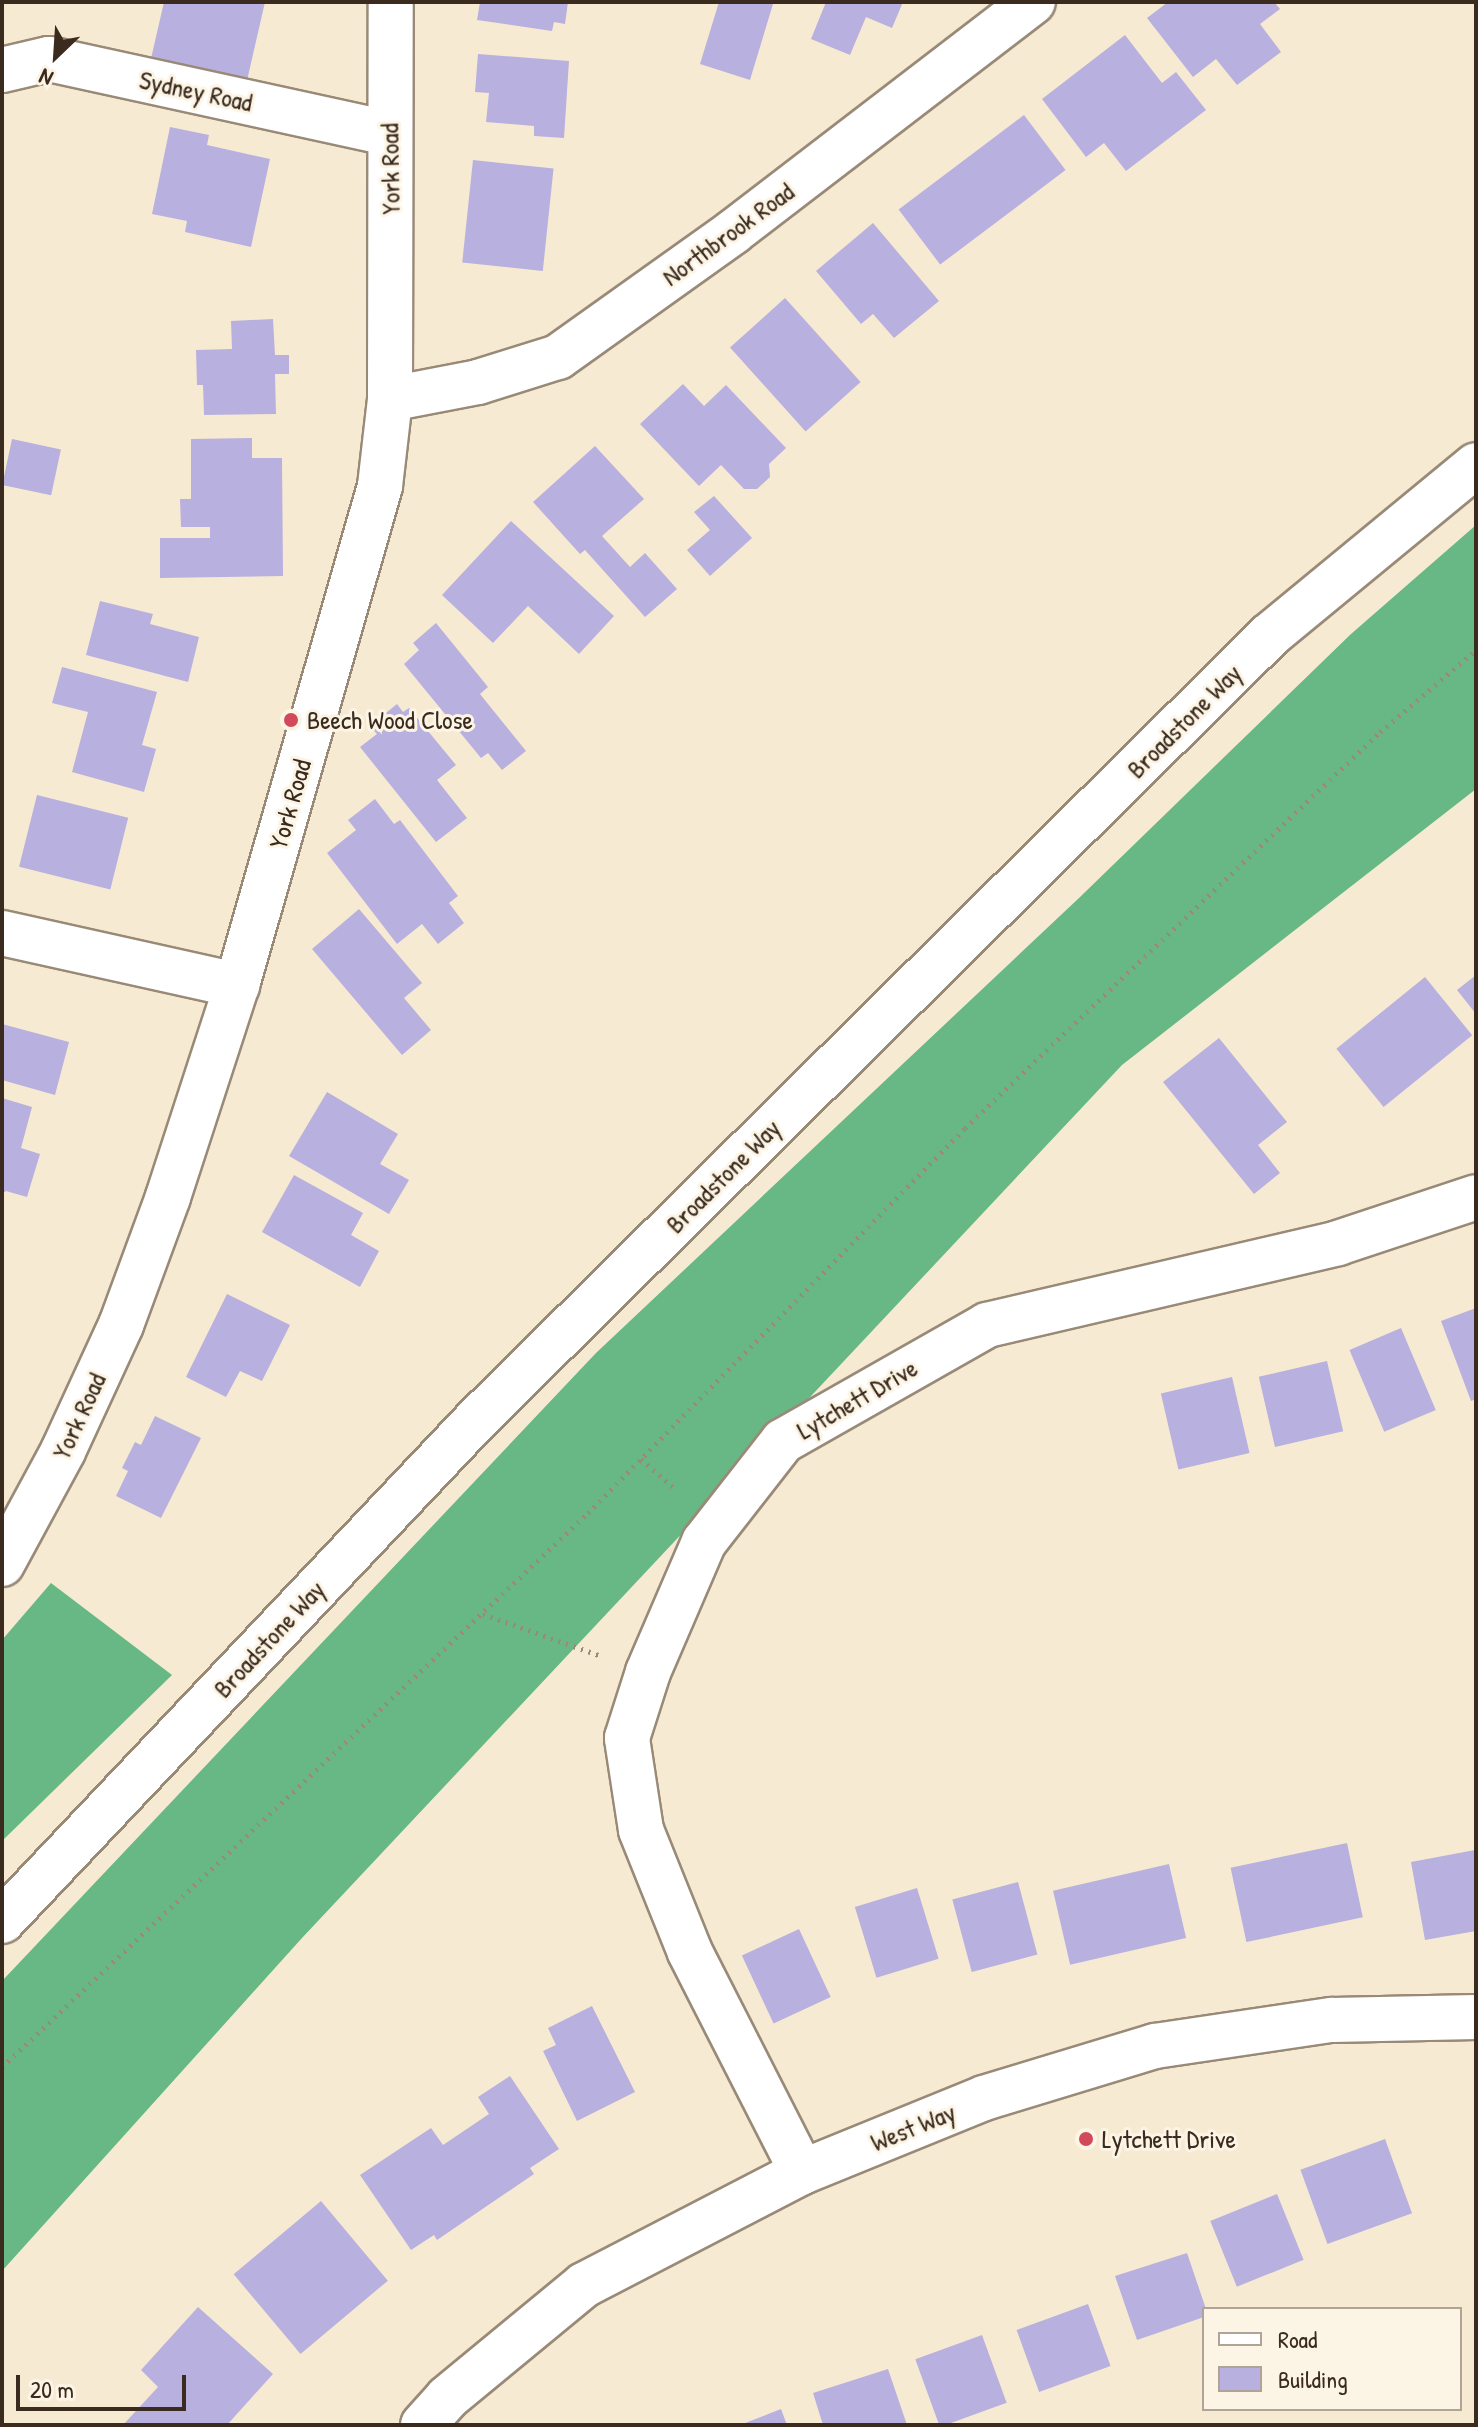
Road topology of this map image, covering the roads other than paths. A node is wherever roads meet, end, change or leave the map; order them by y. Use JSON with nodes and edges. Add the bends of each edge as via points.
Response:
{"nodes":[{"id":1,"x":391,"y":2,"type":"edge"},
{"id":2,"x":1033,"y":2,"type":"edge"},
{"id":3,"x":2,"y":70,"type":"edge"},
{"id":4,"x":389,"y":133,"type":"junction"},
{"id":5,"x":390,"y":399,"type":"junction"},
{"id":6,"x":1476,"y":465,"type":"edge"},
{"id":7,"x":2,"y":933,"type":"edge"},
{"id":8,"x":237,"y":985,"type":"junction"},
{"id":9,"x":1476,"y":1197,"type":"edge"},
{"id":10,"x":2,"y":1564,"type":"edge"},
{"id":11,"x":2,"y":1921,"type":"edge"},
{"id":12,"x":1476,"y":2017,"type":"edge"},
{"id":13,"x":802,"y":2172,"type":"junction"},
{"id":14,"x":423,"y":2425,"type":"edge"}],
"edges":[{"from":1,"to":4,"type":"street","name":"York Road"},
{"from":2,"to":5,"type":"street","name":"Northbrook Road","via":[[733,232],[558,357],[478,382]]},
{"from":3,"to":4,"type":"street","name":"Sydney Road","via":[[49,59]]},
{"from":4,"to":5,"type":"street","name":"York Road"},
{"from":5,"to":8,"type":"street","name":"York Road","via":[[380,486],[358,573]]},
{"from":6,"to":11,"type":"street","name":"Broadstone Way","via":[[1259,646],[476,1420]]},
{"from":7,"to":8,"type":"street"},
{"from":8,"to":10,"type":"street","name":"York Road","via":[[121,1325],[63,1451]]},
{"from":9,"to":13,"type":"street","name":"Lytchett Drive","via":[[1338,1243],[987,1325],[783,1441],[704,1542],[648,1672],[627,1738],[641,1830],[690,1952]]},
{"from":12,"to":13,"type":"street","name":"West Way","via":[[1332,2020],[1155,2046],[984,2098]]},
{"from":13,"to":14,"type":"street","name":"West Way","via":[[584,2285],[447,2398]]}]}
